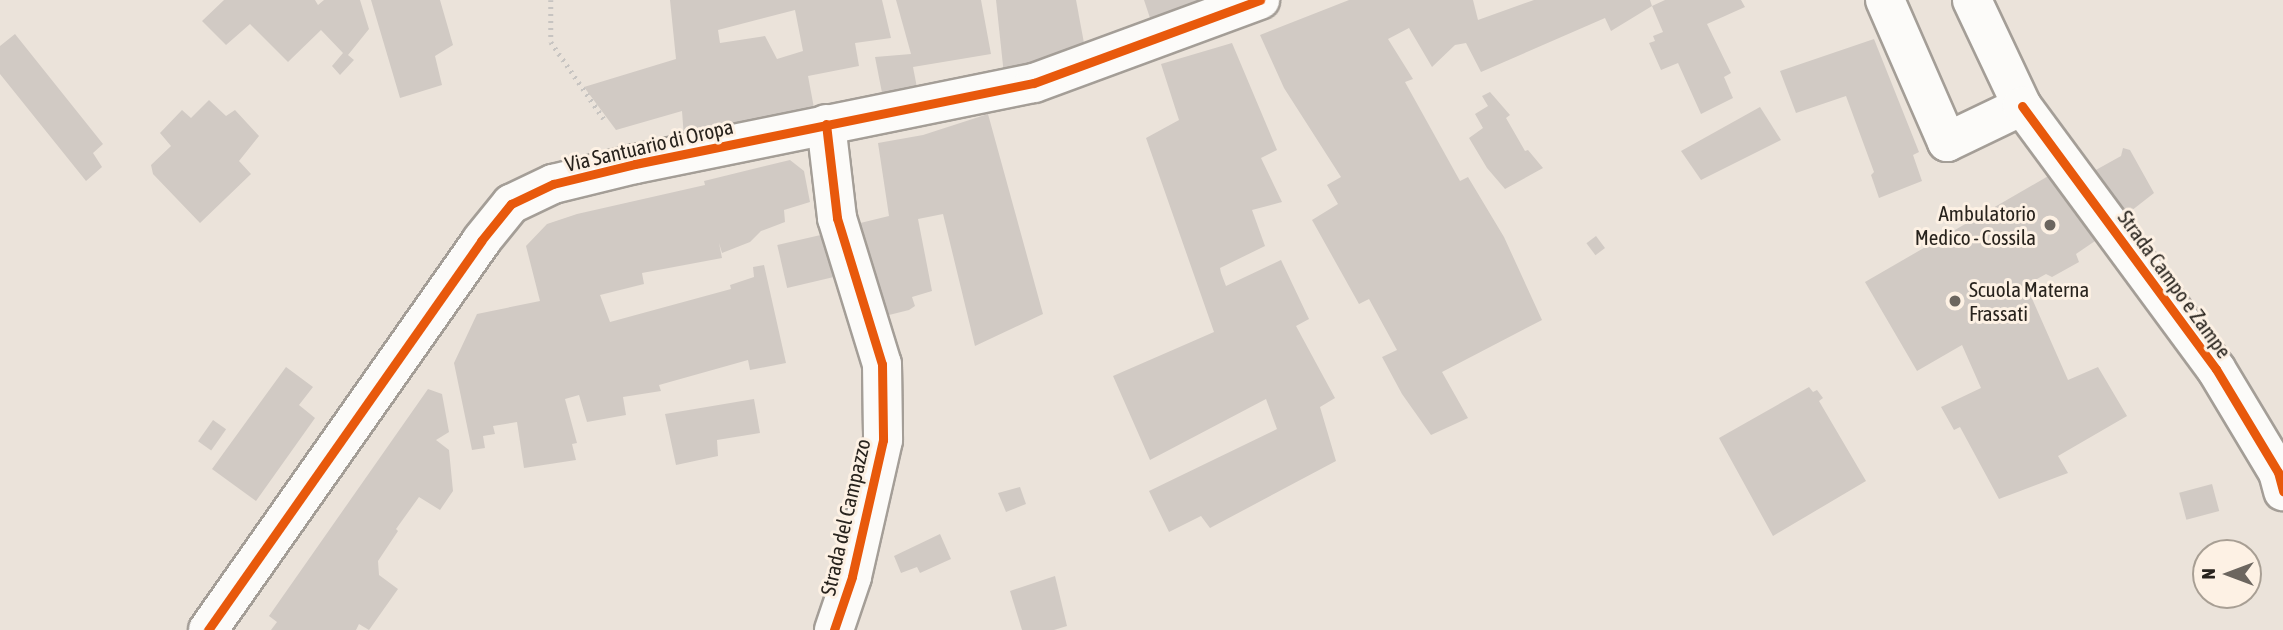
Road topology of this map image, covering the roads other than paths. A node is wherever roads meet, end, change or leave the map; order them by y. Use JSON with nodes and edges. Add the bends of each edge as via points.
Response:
{"nodes":[{"id":1,"x":1259,"y":0,"type":"edge"},
{"id":2,"x":1885,"y":0,"type":"edge"},
{"id":3,"x":1972,"y":0,"type":"edge"},
{"id":4,"x":2022,"y":106,"type":"junction"},
{"id":5,"x":827,"y":124,"type":"junction"},
{"id":6,"x":2283,"y":491,"type":"edge"},
{"id":7,"x":208,"y":630,"type":"edge"},
{"id":8,"x":834,"y":630,"type":"edge"}],
"edges":[{"from":1,"to":5,"type":"street","name":"Via Santuario di Oropa","via":[[1034,83]]},
{"from":2,"to":4,"type":"street","via":[[1947,142]]},
{"from":3,"to":4,"type":"street","name":"Strada Campo e Zampe"},
{"from":4,"to":6,"type":"street","name":"Strada Campo e Zampe","via":[[2216,369],[2278,472]]},
{"from":5,"to":7,"type":"street","name":"Via Santuario di Oropa","via":[[553,184],[511,204]]},
{"from":5,"to":8,"type":"street","name":"Strada del Campazzo","via":[[837,218],[882,364],[883,440],[852,577]]}]}
